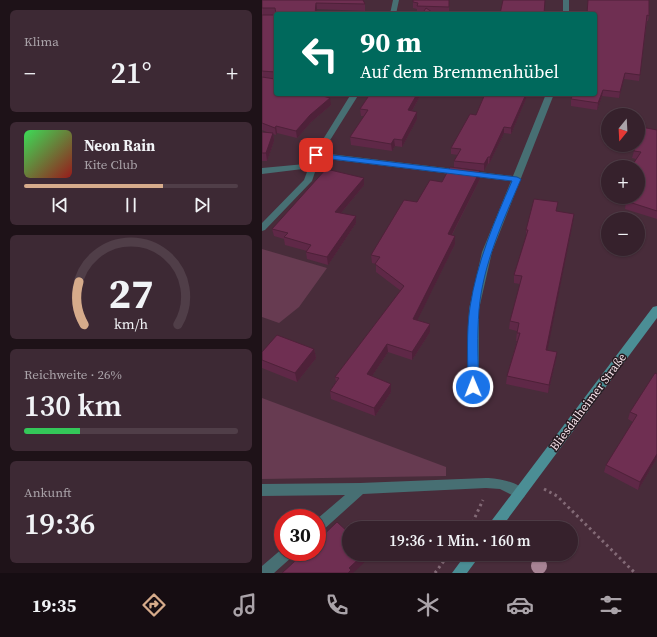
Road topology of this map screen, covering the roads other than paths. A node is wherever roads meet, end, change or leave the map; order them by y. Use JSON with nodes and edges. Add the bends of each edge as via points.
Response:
{"nodes":[{"id":1,"x":396,"y":0,"type":"edge"},
{"id":2,"x":566,"y":0,"type":"edge"},
{"id":3,"x":393,"y":12,"type":"edge"},
{"id":4,"x":566,"y":12,"type":"edge"},
{"id":5,"x":354,"y":96,"type":"edge"},
{"id":6,"x":549,"y":96,"type":"edge"},
{"id":7,"x":316,"y":155,"type":"junction"},
{"id":8,"x":308,"y":166,"type":"junction"},
{"id":9,"x":262,"y":171,"type":"edge"},
{"id":10,"x":517,"y":179,"type":"junction"},
{"id":11,"x":262,"y":228,"type":"edge"},
{"id":12,"x":657,"y":310,"type":"edge"},
{"id":13,"x":473,"y":387,"type":"dead end"},
{"id":14,"x":360,"y":489,"type":"junction"},
{"id":15,"x":262,"y":490,"type":"edge"},
{"id":16,"x":520,"y":493,"type":"junction"},
{"id":17,"x":326,"y":519,"type":"edge"},
{"id":18,"x":498,"y":521,"type":"edge"},
{"id":19,"x":278,"y":561,"type":"edge"},
{"id":20,"x":468,"y":561,"type":"edge"},
{"id":21,"x":264,"y":573,"type":"edge"},
{"id":22,"x":459,"y":573,"type":"edge"}],
"edges":[{"from":1,"to":3,"type":"street"},
{"from":2,"to":4,"type":"street"},
{"from":5,"to":7,"type":"street"},
{"from":6,"to":10,"type":"street"},
{"from":7,"to":8,"type":"street"},
{"from":7,"to":10,"type":"street"},
{"from":8,"to":9,"type":"street"},
{"from":8,"to":11,"type":"street","via":[[311,172],[308,181]]},
{"from":10,"to":13,"type":"street","via":[[497,224],[479,282],[474,309]]},
{"from":12,"to":16,"type":"main road","name":"Bliesdalheimer Straße"},
{"from":14,"to":15,"type":"street"},
{"from":14,"to":16,"type":"street","via":[[486,483],[501,484]]},
{"from":14,"to":17,"type":"street"},
{"from":16,"to":18,"type":"main road","name":"Bliesdalheimer Straße"},
{"from":19,"to":21,"type":"street"},
{"from":20,"to":22,"type":"main road"}]}
